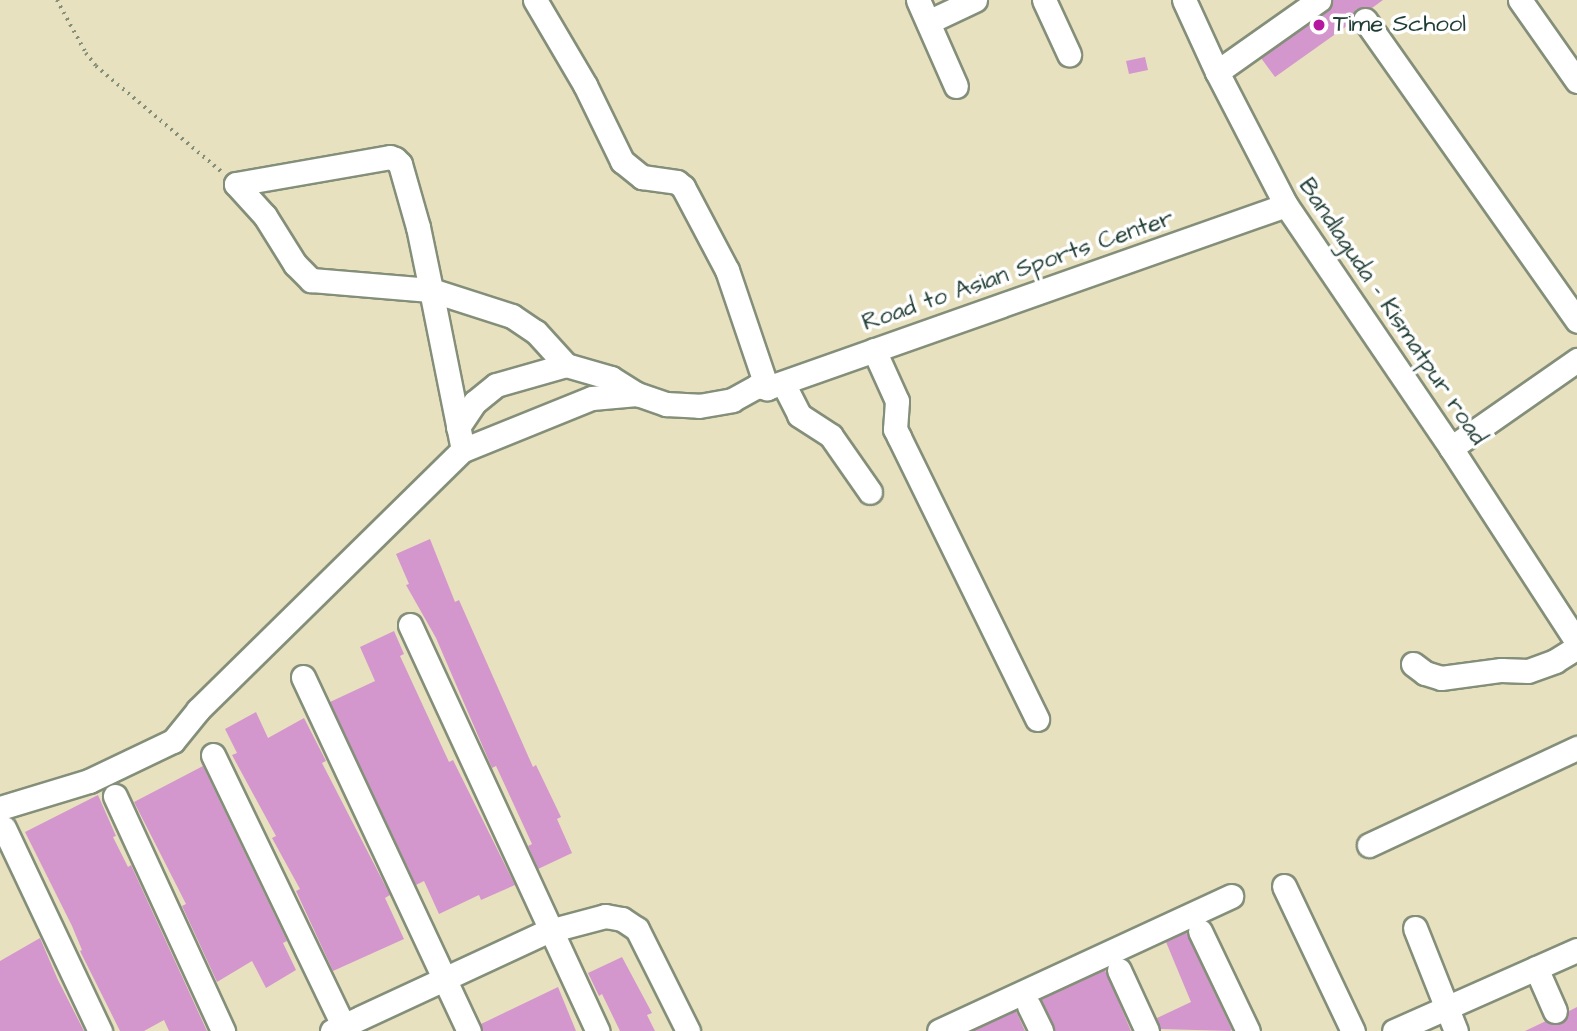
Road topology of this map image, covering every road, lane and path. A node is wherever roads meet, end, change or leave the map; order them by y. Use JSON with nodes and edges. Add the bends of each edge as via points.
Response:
{"nodes":[{"id":1,"x":57,"y":0,"type":"edge"},
{"id":2,"x":535,"y":0,"type":"edge"},
{"id":3,"x":918,"y":0,"type":"edge"},
{"id":4,"x":975,"y":0,"type":"edge"},
{"id":5,"x":1044,"y":0,"type":"edge"},
{"id":6,"x":1184,"y":0,"type":"edge"},
{"id":7,"x":1320,"y":0,"type":"edge"},
{"id":8,"x":1520,"y":0,"type":"edge"},
{"id":9,"x":1365,"y":20,"type":"dead end"},
{"id":10,"x":928,"y":22,"type":"junction"},
{"id":11,"x":1069,"y":54,"type":"dead end"},
{"id":12,"x":1217,"y":72,"type":"junction"},
{"id":13,"x":1577,"y":81,"type":"edge"},
{"id":14,"x":956,"y":86,"type":"dead end"},
{"id":15,"x":236,"y":184,"type":"junction"},
{"id":16,"x":1286,"y":205,"type":"junction"},
{"id":17,"x":431,"y":290,"type":"junction"},
{"id":18,"x":1577,"y":321,"type":"edge"},
{"id":19,"x":874,"y":350,"type":"junction"},
{"id":20,"x":1577,"y":360,"type":"edge"},
{"id":21,"x":566,"y":365,"type":"junction"},
{"id":22,"x":775,"y":385,"type":"junction"},
{"id":23,"x":637,"y":394,"type":"junction"},
{"id":24,"x":461,"y":439,"type":"junction"},
{"id":25,"x":1451,"y":447,"type":"junction"},
{"id":26,"x":870,"y":492,"type":"dead end"},
{"id":27,"x":410,"y":625,"type":"dead end"},
{"id":28,"x":1577,"y":644,"type":"edge"},
{"id":29,"x":1413,"y":664,"type":"dead end"},
{"id":30,"x":303,"y":677,"type":"dead end"},
{"id":31,"x":1037,"y":719,"type":"dead end"},
{"id":32,"x":1577,"y":748,"type":"edge"},
{"id":33,"x":213,"y":755,"type":"dead end"},
{"id":34,"x":115,"y":796,"type":"dead end"},
{"id":35,"x":2,"y":818,"type":"edge"},
{"id":36,"x":1369,"y":845,"type":"dead end"},
{"id":37,"x":1284,"y":886,"type":"dead end"},
{"id":38,"x":1231,"y":896,"type":"dead end"},
{"id":39,"x":1415,"y":928,"type":"dead end"},
{"id":40,"x":551,"y":930,"type":"junction"},
{"id":41,"x":1200,"y":931,"type":"dead end"},
{"id":42,"x":1577,"y":950,"type":"edge"},
{"id":43,"x":1536,"y":968,"type":"junction"},
{"id":44,"x":1119,"y":970,"type":"dead end"},
{"id":45,"x":445,"y":980,"type":"junction"},
{"id":46,"x":1029,"y":1006,"type":"dead end"},
{"id":47,"x":1447,"y":1008,"type":"junction"},
{"id":48,"x":1555,"y":1011,"type":"dead end"},
{"id":49,"x":340,"y":1029,"type":"edge"},
{"id":50,"x":100,"y":1031,"type":"edge"},
{"id":51,"x":223,"y":1031,"type":"edge"},
{"id":52,"x":469,"y":1031,"type":"edge"},
{"id":53,"x":598,"y":1031,"type":"edge"},
{"id":54,"x":688,"y":1031,"type":"edge"},
{"id":55,"x":939,"y":1031,"type":"edge"},
{"id":56,"x":1041,"y":1031,"type":"edge"},
{"id":57,"x":1147,"y":1031,"type":"edge"},
{"id":58,"x":1248,"y":1031,"type":"edge"},
{"id":59,"x":1353,"y":1031,"type":"edge"},
{"id":60,"x":1394,"y":1031,"type":"edge"},
{"id":61,"x":1456,"y":1031,"type":"edge"}],
"edges":[{"from":1,"to":15,"type":"path","via":[[96,66]]},
{"from":2,"to":22,"type":"street","via":[[622,161],[642,177],[683,187],[727,270]]},
{"from":3,"to":10,"type":"street"},
{"from":4,"to":10,"type":"street"},
{"from":5,"to":11,"type":"street"},
{"from":6,"to":12,"type":"street","name":"Bandlaguda - Kismatpur road"},
{"from":7,"to":12,"type":"street"},
{"from":8,"to":13,"type":"street"},
{"from":9,"to":18,"type":"street"},
{"from":10,"to":14,"type":"street"},
{"from":12,"to":16,"type":"street","name":"Bandlaguda - Kismatpur road"},
{"from":15,"to":17,"type":"street","via":[[311,280]]},
{"from":15,"to":17,"type":"street","via":[[395,159],[418,228]]},
{"from":16,"to":19,"type":"street","name":"Road to Asian Sports Center"},
{"from":16,"to":25,"type":"street","name":"Bandlaguda - Kismatpur road"},
{"from":17,"to":21,"type":"street","via":[[512,316],[536,332]]},
{"from":17,"to":24,"type":"street"},
{"from":19,"to":22,"type":"street","name":"Road to Asian Sports Center"},
{"from":19,"to":31,"type":"street","via":[[897,401],[895,429]]},
{"from":20,"to":25,"type":"street"},
{"from":21,"to":23,"type":"street","via":[[611,377]]},
{"from":21,"to":24,"type":"street","via":[[496,385],[475,402]]},
{"from":22,"to":23,"type":"street","name":"Road to Asian Sports Center","via":[[757,386],[732,400],[699,406],[666,404]]},
{"from":22,"to":26,"type":"street","via":[[799,415],[831,436]]},
{"from":23,"to":24,"type":"street","via":[[592,398]]},
{"from":24,"to":35,"type":"street","via":[[173,741]]},
{"from":25,"to":28,"type":"street","name":"Bandlaguda - Kismatpur road"},
{"from":27,"to":40,"type":"street"},
{"from":28,"to":29,"type":"street","via":[[1555,662],[1528,671],[1441,678]]},
{"from":30,"to":45,"type":"street"},
{"from":32,"to":36,"type":"street"},
{"from":33,"to":49,"type":"street"},
{"from":34,"to":51,"type":"street"},
{"from":35,"to":50,"type":"street"},
{"from":37,"to":59,"type":"street"},
{"from":38,"to":55,"type":"street"},
{"from":39,"to":47,"type":"street"},
{"from":40,"to":45,"type":"street"},
{"from":40,"to":53,"type":"street"},
{"from":40,"to":54,"type":"street","via":[[605,916],[622,919],[637,929]]},
{"from":41,"to":58,"type":"street"},
{"from":42,"to":43,"type":"street"},
{"from":43,"to":47,"type":"street"},
{"from":43,"to":48,"type":"street"},
{"from":44,"to":57,"type":"street"},
{"from":45,"to":49,"type":"street"},
{"from":45,"to":52,"type":"street"},
{"from":46,"to":56,"type":"street"},
{"from":47,"to":60,"type":"street"},
{"from":47,"to":61,"type":"street"}]}
